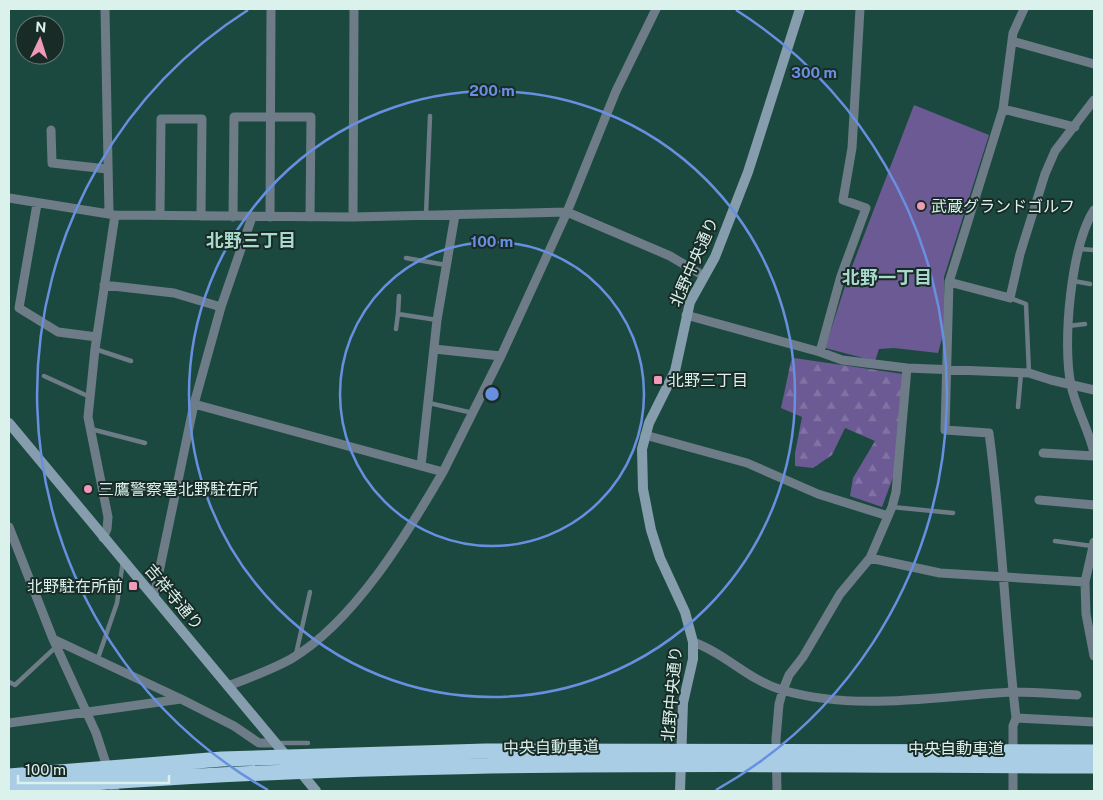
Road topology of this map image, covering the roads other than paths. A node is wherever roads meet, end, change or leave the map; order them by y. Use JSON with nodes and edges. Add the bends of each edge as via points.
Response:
{"nodes":[{"id":1,"x":105,"y":9,"type":"edge"},
{"id":2,"x":272,"y":9,"type":"edge"},
{"id":3,"x":354,"y":9,"type":"edge"},
{"id":4,"x":656,"y":9,"type":"edge"},
{"id":5,"x":800,"y":9,"type":"edge"},
{"id":6,"x":860,"y":9,"type":"edge"},
{"id":7,"x":1024,"y":9,"type":"edge"},
{"id":8,"x":1012,"y":41,"type":"junction"},
{"id":9,"x":1094,"y":64,"type":"edge"},
{"id":10,"x":1094,"y":100,"type":"edge"},
{"id":11,"x":1003,"y":109,"type":"junction"},
{"id":12,"x":430,"y":116,"type":"dead end"},
{"id":13,"x":270,"y":117,"type":"junction"},
{"id":14,"x":1075,"y":127,"type":"junction"},
{"id":15,"x":51,"y":130,"type":"dead end"},
{"id":16,"x":107,"y":169,"type":"junction"},
{"id":17,"x":9,"y":198,"type":"edge"},
{"id":18,"x":37,"y":204,"type":"junction"},
{"id":19,"x":1094,"y":210,"type":"edge"},
{"id":20,"x":567,"y":212,"type":"junction"},
{"id":21,"x":112,"y":214,"type":"junction"},
{"id":22,"x":160,"y":215,"type":"junction"},
{"id":23,"x":426,"y":215,"type":"junction"},
{"id":24,"x":455,"y":215,"type":"junction"},
{"id":25,"x":201,"y":216,"type":"junction"},
{"id":26,"x":233,"y":217,"type":"junction"},
{"id":27,"x":252,"y":217,"type":"junction"},
{"id":28,"x":310,"y":217,"type":"junction"},
{"id":29,"x":353,"y":217,"type":"junction"},
{"id":30,"x":270,"y":218,"type":"junction"},
{"id":31,"x":1080,"y":250,"type":"junction"},
{"id":32,"x":1094,"y":250,"type":"edge"},
{"id":33,"x":406,"y":258,"type":"dead end"},
{"id":34,"x":446,"y":265,"type":"junction"},
{"id":35,"x":704,"y":276,"type":"junction"},
{"id":36,"x":949,"y":282,"type":"junction"},
{"id":37,"x":1074,"y":282,"type":"junction"},
{"id":38,"x":104,"y":284,"type":"junction"},
{"id":39,"x":1090,"y":284,"type":"dead end"},
{"id":40,"x":400,"y":296,"type":"dead end"},
{"id":41,"x":1010,"y":298,"type":"junction"},
{"id":42,"x":221,"y":307,"type":"junction"},
{"id":43,"x":398,"y":314,"type":"junction"},
{"id":44,"x":686,"y":315,"type":"junction"},
{"id":45,"x":437,"y":320,"type":"junction"},
{"id":46,"x":1085,"y":324,"type":"dead end"},
{"id":47,"x":1068,"y":326,"type":"junction"},
{"id":48,"x":396,"y":329,"type":"dead end"},
{"id":49,"x":96,"y":337,"type":"junction"},
{"id":50,"x":95,"y":349,"type":"junction"},
{"id":51,"x":434,"y":349,"type":"junction"},
{"id":52,"x":820,"y":352,"type":"junction"},
{"id":53,"x":501,"y":356,"type":"junction"},
{"id":54,"x":131,"y":362,"type":"dead end"},
{"id":55,"x":907,"y":368,"type":"junction"},
{"id":56,"x":946,"y":369,"type":"junction"},
{"id":57,"x":1025,"y":372,"type":"junction"},
{"id":58,"x":44,"y":376,"type":"dead end"},
{"id":59,"x":1071,"y":385,"type":"junction"},
{"id":60,"x":1094,"y":390,"type":"edge"},
{"id":61,"x":90,"y":397,"type":"junction"},
{"id":62,"x":429,"y":403,"type":"junction"},
{"id":63,"x":194,"y":404,"type":"junction"},
{"id":64,"x":1018,"y":407,"type":"dead end"},
{"id":65,"x":473,"y":413,"type":"junction"},
{"id":66,"x":9,"y":423,"type":"edge"},
{"id":67,"x":91,"y":429,"type":"junction"},
{"id":68,"x":645,"y":435,"type":"junction"},
{"id":69,"x":145,"y":443,"type":"dead end"},
{"id":70,"x":1043,"y":453,"type":"dead end"},
{"id":71,"x":1094,"y":455,"type":"edge"},
{"id":72,"x":421,"y":466,"type":"junction"},
{"id":73,"x":444,"y":472,"type":"junction"},
{"id":74,"x":1039,"y":500,"type":"dead end"},
{"id":75,"x":1094,"y":505,"type":"edge"},
{"id":76,"x":892,"y":507,"type":"junction"},
{"id":77,"x":953,"y":513,"type":"dead end"},
{"id":78,"x":888,"y":516,"type":"junction"},
{"id":79,"x":9,"y":527,"type":"edge"},
{"id":80,"x":103,"y":538,"type":"junction"},
{"id":81,"x":1055,"y":541,"type":"dead end"},
{"id":82,"x":1094,"y":542,"type":"edge"},
{"id":83,"x":1094,"y":546,"type":"edge"},
{"id":84,"x":870,"y":558,"type":"junction"},
{"id":85,"x":123,"y":560,"type":"junction"},
{"id":86,"x":1002,"y":577,"type":"junction"},
{"id":87,"x":1085,"y":582,"type":"junction"},
{"id":88,"x":310,"y":592,"type":"dead end"},
{"id":89,"x":154,"y":596,"type":"junction"},
{"id":90,"x":1090,"y":614,"type":"edge"},
{"id":91,"x":1092,"y":636,"type":"edge"},
{"id":92,"x":55,"y":642,"type":"junction"},
{"id":93,"x":693,"y":642,"type":"junction"},
{"id":94,"x":295,"y":655,"type":"junction"},
{"id":95,"x":1094,"y":656,"type":"edge"},
{"id":96,"x":98,"y":658,"type":"junction"},
{"id":97,"x":9,"y":682,"type":"edge"},
{"id":98,"x":228,"y":686,"type":"junction"},
{"id":99,"x":783,"y":690,"type":"junction"},
{"id":100,"x":1013,"y":692,"type":"junction"},
{"id":101,"x":1077,"y":695,"type":"dead end"},
{"id":102,"x":181,"y":699,"type":"junction"},
{"id":103,"x":87,"y":713,"type":"junction"},
{"id":104,"x":1016,"y":718,"type":"junction"},
{"id":105,"x":1094,"y":722,"type":"edge"},
{"id":106,"x":9,"y":723,"type":"edge"},
{"id":107,"x":275,"y":743,"type":"junction"},
{"id":108,"x":308,"y":743,"type":"dead end"},
{"id":109,"x":1094,"y":752,"type":"edge"},
{"id":110,"x":1094,"y":766,"type":"edge"},
{"id":111,"x":9,"y":776,"type":"edge"},
{"id":112,"x":9,"y":790,"type":"edge"},
{"id":113,"x":115,"y":791,"type":"edge"},
{"id":114,"x":316,"y":791,"type":"edge"},
{"id":115,"x":680,"y":791,"type":"edge"},
{"id":116,"x":777,"y":791,"type":"edge"},
{"id":117,"x":1013,"y":791,"type":"edge"}],
"edges":[{"from":1,"to":16,"type":"street"},
{"from":2,"to":13,"type":"street"},
{"from":3,"to":29,"type":"street"},
{"from":4,"to":20,"type":"street","via":[[616,91]]},
{"from":5,"to":35,"type":"street","name":"北野中央通り","via":[[748,172]]},
{"from":6,"to":52,"type":"street","via":[[852,148],[843,200],[866,208],[841,276]]},
{"from":7,"to":8,"type":"street"},
{"from":8,"to":9,"type":"street"},
{"from":8,"to":11,"type":"street"},
{"from":10,"to":14,"type":"street"},
{"from":11,"to":14,"type":"street"},
{"from":11,"to":36,"type":"street"},
{"from":12,"to":23,"type":"lane"},
{"from":13,"to":26,"type":"street","via":[[234,117]]},
{"from":13,"to":28,"type":"street","via":[[311,117]]},
{"from":13,"to":30,"type":"street"},
{"from":14,"to":41,"type":"street","via":[[1055,150],[1045,174]]},
{"from":15,"to":16,"type":"street","via":[[52,163]]},
{"from":16,"to":21,"type":"street"},
{"from":17,"to":18,"type":"street"},
{"from":18,"to":21,"type":"street"},
{"from":18,"to":49,"type":"street","via":[[19,308],[58,332]]},
{"from":19,"to":31,"type":"street","via":[[1084,231]]},
{"from":20,"to":24,"type":"street"},
{"from":20,"to":35,"type":"street","via":[[670,256]]},
{"from":20,"to":53,"type":"street"},
{"from":21,"to":22,"type":"street"},
{"from":21,"to":38,"type":"street"},
{"from":22,"to":25,"type":"street"},
{"from":22,"to":25,"type":"street","via":[[161,119],[202,119]]},
{"from":23,"to":24,"type":"street"},
{"from":23,"to":29,"type":"street"},
{"from":24,"to":34,"type":"street"},
{"from":25,"to":26,"type":"street"},
{"from":26,"to":27,"type":"street"},
{"from":27,"to":30,"type":"street"},
{"from":27,"to":42,"type":"street"},
{"from":28,"to":29,"type":"street"},
{"from":28,"to":30,"type":"street"},
{"from":31,"to":32,"type":"lane"},
{"from":31,"to":37,"type":"street"},
{"from":33,"to":34,"type":"lane"},
{"from":34,"to":45,"type":"street"},
{"from":35,"to":44,"type":"street","name":"北野中央通り"},
{"from":36,"to":41,"type":"street"},
{"from":36,"to":56,"type":"street"},
{"from":37,"to":39,"type":"lane"},
{"from":37,"to":47,"type":"street"},
{"from":38,"to":42,"type":"street","via":[[174,293]]},
{"from":38,"to":49,"type":"street"},
{"from":40,"to":43,"type":"lane"},
{"from":41,"to":57,"type":"lane","via":[[1026,304]]},
{"from":42,"to":63,"type":"street"},
{"from":43,"to":45,"type":"lane"},
{"from":43,"to":48,"type":"lane"},
{"from":44,"to":52,"type":"street"},
{"from":44,"to":68,"type":"street","name":"北野中央通り","via":[[675,371]]},
{"from":45,"to":51,"type":"street"},
{"from":46,"to":47,"type":"lane"},
{"from":47,"to":59,"type":"street"},
{"from":49,"to":50,"type":"street"},
{"from":50,"to":54,"type":"lane"},
{"from":50,"to":61,"type":"street"},
{"from":51,"to":53,"type":"street"},
{"from":51,"to":62,"type":"street"},
{"from":52,"to":55,"type":"street","via":[[842,360]]},
{"from":53,"to":65,"type":"street"},
{"from":55,"to":56,"type":"street"},
{"from":55,"to":76,"type":"street"},
{"from":56,"to":57,"type":"street"},
{"from":56,"to":86,"type":"street","via":[[945,430],[989,433],[999,506]]},
{"from":57,"to":59,"type":"street"},
{"from":57,"to":64,"type":"lane"},
{"from":58,"to":61,"type":"lane"},
{"from":59,"to":60,"type":"street"},
{"from":59,"to":71,"type":"street"},
{"from":61,"to":67,"type":"street","via":[[88,417]]},
{"from":62,"to":65,"type":"lane"},
{"from":62,"to":72,"type":"street"},
{"from":63,"to":72,"type":"street"},
{"from":63,"to":89,"type":"street"},
{"from":65,"to":73,"type":"street"},
{"from":66,"to":80,"type":"street","name":"吉祥寺通り"},
{"from":67,"to":69,"type":"lane"},
{"from":67,"to":80,"type":"street","via":[[108,518]]},
{"from":68,"to":78,"type":"street","via":[[748,464],[818,494]]},
{"from":68,"to":93,"type":"street","name":"北野中央通り","via":[[642,462],[646,510],[660,558],[685,612]]},
{"from":70,"to":71,"type":"street"},
{"from":72,"to":73,"type":"street"},
{"from":73,"to":94,"type":"street","via":[[418,516],[350,608]]},
{"from":74,"to":75,"type":"street"},
{"from":76,"to":77,"type":"lane"},
{"from":76,"to":78,"type":"street"},
{"from":78,"to":84,"type":"street"},
{"from":79,"to":92,"type":"street"},
{"from":80,"to":85,"type":"street","name":"吉祥寺通り"},
{"from":81,"to":83,"type":"lane"},
{"from":82,"to":83,"type":"street"},
{"from":83,"to":87,"type":"street"},
{"from":84,"to":86,"type":"street","via":[[940,573]]},
{"from":84,"to":99,"type":"street","via":[[840,594]]},
{"from":85,"to":89,"type":"street","name":"吉祥寺通り"},
{"from":85,"to":96,"type":"lane","via":[[117,603]]},
{"from":86,"to":87,"type":"street"},
{"from":86,"to":100,"type":"street"},
{"from":87,"to":90,"type":"street"},
{"from":88,"to":94,"type":"lane"},
{"from":89,"to":98,"type":"street","name":"吉祥寺通り"},
{"from":90,"to":91,"type":"street"},
{"from":91,"to":95,"type":"street"},
{"from":92,"to":96,"type":"street"},
{"from":92,"to":97,"type":"lane","via":[[15,686]]},
{"from":92,"to":103,"type":"street"},
{"from":93,"to":99,"type":"street","via":[[710,647],[750,676]]},
{"from":93,"to":115,"type":"street","name":"北野中央通り","via":[[693,659],[683,703]]},
{"from":94,"to":98,"type":"street"},
{"from":96,"to":102,"type":"street"},
{"from":98,"to":107,"type":"street","name":"吉祥寺通り"},
{"from":99,"to":100,"type":"street","via":[[856,702]]},
{"from":99,"to":116,"type":"street","via":[[776,739]]},
{"from":100,"to":101,"type":"street"},
{"from":100,"to":104,"type":"street"},
{"from":102,"to":103,"type":"street"},
{"from":102,"to":107,"type":"street","via":[[234,726],[259,744]]},
{"from":103,"to":106,"type":"street"},
{"from":103,"to":113,"type":"street"},
{"from":104,"to":105,"type":"street"},
{"from":104,"to":117,"type":"street","via":[[1013,726]]},
{"from":107,"to":108,"type":"lane"},
{"from":107,"to":114,"type":"street","name":"吉祥寺通り"},
{"from":109,"to":111,"type":"highway","name":"中央自動車道","bridge":true,"via":[[486,750],[222,759]]},
{"from":110,"to":112,"type":"highway","name":"中央自動車道","bridge":true,"via":[[485,765],[217,774]]}]}
